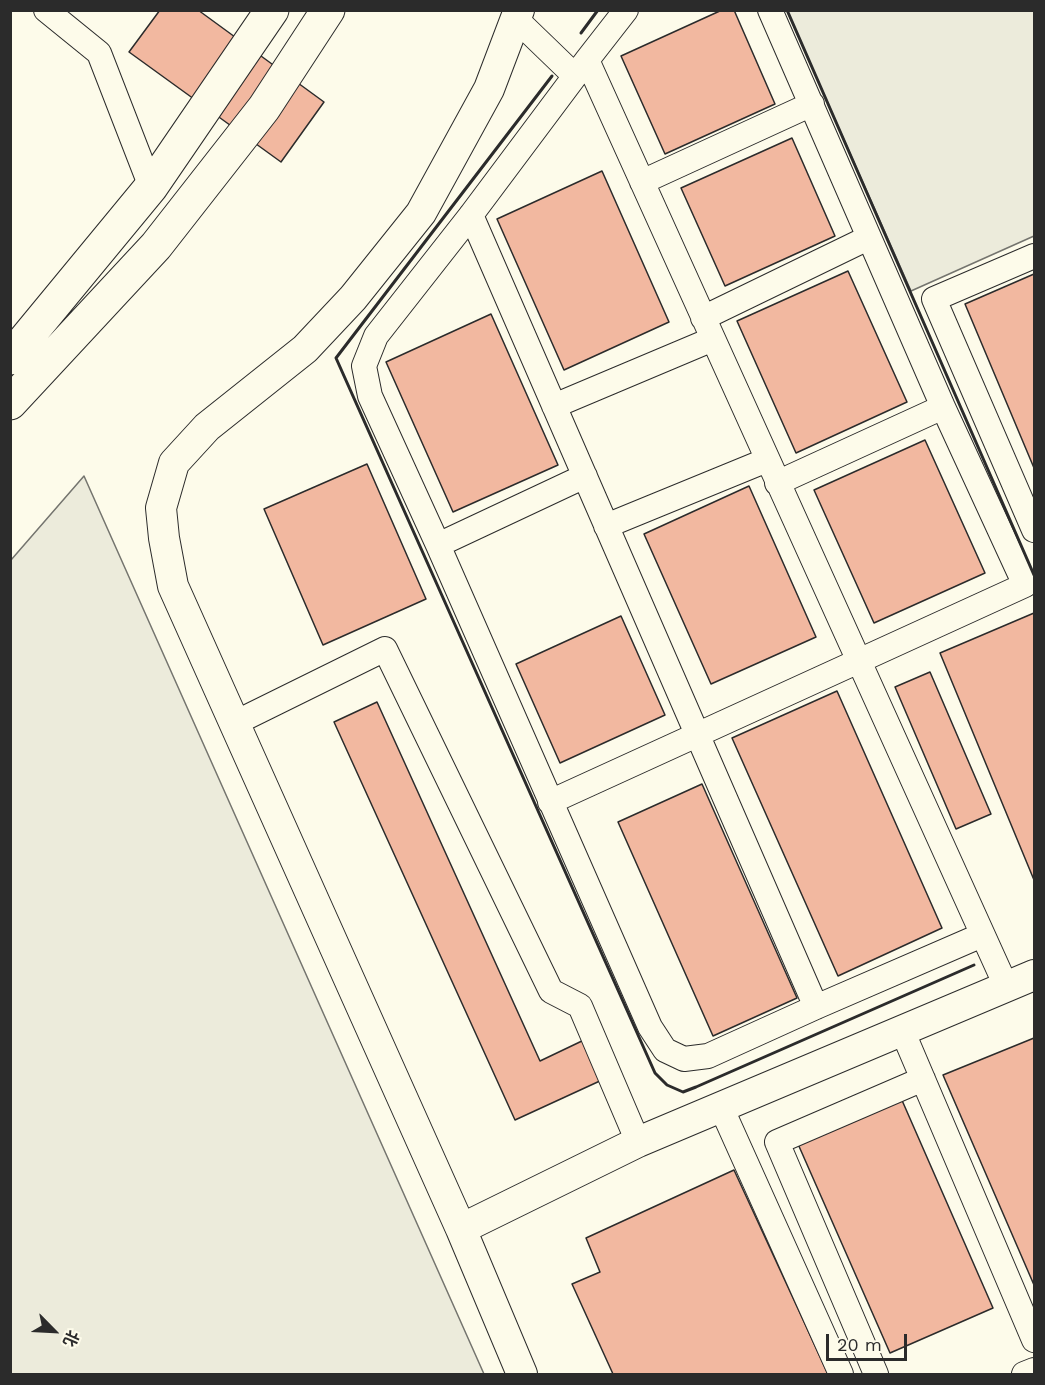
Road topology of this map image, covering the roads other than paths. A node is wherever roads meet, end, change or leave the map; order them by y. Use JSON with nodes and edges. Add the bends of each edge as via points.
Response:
{"nodes":[{"id":1,"x":46,"y":10,"type":"edge"},
{"id":2,"x":272,"y":10,"type":"edge"},
{"id":3,"x":328,"y":10,"type":"edge"},
{"id":4,"x":626,"y":10,"type":"edge"},
{"id":5,"x":770,"y":10,"type":"edge"},
{"id":6,"x":518,"y":15,"type":"edge"},
{"id":7,"x":581,"y":68,"type":"junction"},
{"id":8,"x":812,"y":104,"type":"junction"},
{"id":9,"x":642,"y":182,"type":"junction"},
{"id":10,"x":151,"y":187,"type":"junction"},
{"id":11,"x":471,"y":214,"type":"junction"},
{"id":12,"x":868,"y":238,"type":"junction"},
{"id":13,"x":1035,"y":256,"type":"edge"},
{"id":14,"x":10,"y":321,"type":"edge"},
{"id":15,"x":708,"y":329,"type":"junction"},
{"id":16,"x":10,"y":358,"type":"edge"},
{"id":17,"x":10,"y":403,"type":"edge"},
{"id":18,"x":554,"y":406,"type":"junction"},
{"id":19,"x":943,"y":407,"type":"junction"},
{"id":20,"x":767,"y":460,"type":"junction"},
{"id":21,"x":585,"y":476,"type":"junction"},
{"id":22,"x":777,"y":483,"type":"junction"},
{"id":23,"x":606,"y":526,"type":"junction"},
{"id":24,"x":1035,"y":530,"type":"edge"},
{"id":25,"x":438,"y":545,"type":"junction"},
{"id":26,"x":858,"y":661,"type":"junction"},
{"id":27,"x":235,"y":723,"type":"junction"},
{"id":28,"x":698,"y":735,"type":"junction"},
{"id":29,"x":550,"y":802,"type":"junction"},
{"id":30,"x":982,"y":935,"type":"junction"},
{"id":31,"x":1035,"y":975,"type":"edge"},
{"id":32,"x":1006,"y":986,"type":"junction"},
{"id":33,"x":816,"y":1007,"type":"junction"},
{"id":34,"x":902,"y":1030,"type":"junction"},
{"id":35,"x":923,"y":1079,"type":"junction"},
{"id":36,"x":721,"y":1107,"type":"junction"},
{"id":37,"x":638,"y":1142,"type":"junction"},
{"id":38,"x":461,"y":1229,"type":"junction"},
{"id":39,"x":1035,"y":1340,"type":"edge"},
{"id":40,"x":1035,"y":1370,"type":"edge"},
{"id":41,"x":522,"y":1374,"type":"edge"},
{"id":42,"x":841,"y":1374,"type":"edge"},
{"id":43,"x":876,"y":1374,"type":"edge"},
{"id":44,"x":1024,"y":1374,"type":"edge"}],
"edges":[{"from":1,"to":10,"type":"street","via":[[99,53]]},
{"from":2,"to":10,"type":"highway"},
{"from":3,"to":17,"type":"highway","via":[[264,108],[156,246]]},
{"from":4,"to":7,"type":"street"},
{"from":5,"to":8,"type":"street"},
{"from":6,"to":7,"type":"street"},
{"from":6,"to":27,"type":"street","via":[[489,89],[421,213],[353,298],[305,349],[207,427],[174,463],[161,508],[173,586]]},
{"from":7,"to":9,"type":"street"},
{"from":7,"to":11,"type":"street"},
{"from":8,"to":9,"type":"street"},
{"from":8,"to":12,"type":"street"},
{"from":9,"to":15,"type":"street"},
{"from":10,"to":14,"type":"highway"},
{"from":10,"to":16,"type":"highway"},
{"from":11,"to":18,"type":"street"},
{"from":11,"to":25,"type":"street","via":[[376,336],[364,366],[370,396]]},
{"from":12,"to":15,"type":"street"},
{"from":12,"to":19,"type":"street"},
{"from":13,"to":24,"type":"street","via":[[933,299]]},
{"from":15,"to":18,"type":"street"},
{"from":15,"to":20,"type":"street"},
{"from":18,"to":21,"type":"street"},
{"from":19,"to":22,"type":"street"},
{"from":19,"to":26,"type":"street","via":[[1025,585]]},
{"from":20,"to":22,"type":"street"},
{"from":20,"to":23,"type":"street"},
{"from":21,"to":23,"type":"street"},
{"from":21,"to":25,"type":"street"},
{"from":22,"to":26,"type":"street"},
{"from":23,"to":28,"type":"street"},
{"from":25,"to":29,"type":"street"},
{"from":26,"to":28,"type":"street"},
{"from":26,"to":30,"type":"street"},
{"from":27,"to":37,"type":"street","via":[[385,649],[551,991],[580,1006]]},
{"from":27,"to":38,"type":"street"},
{"from":28,"to":29,"type":"street"},
{"from":28,"to":33,"type":"street"},
{"from":29,"to":33,"type":"street","via":[[650,1027],[665,1050],[684,1059],[708,1056]]},
{"from":30,"to":32,"type":"street"},
{"from":30,"to":33,"type":"street"},
{"from":31,"to":32,"type":"street"},
{"from":32,"to":34,"type":"street"},
{"from":34,"to":35,"type":"street"},
{"from":34,"to":36,"type":"street"},
{"from":35,"to":39,"type":"street"},
{"from":35,"to":43,"type":"street","via":[[777,1142]]},
{"from":36,"to":37,"type":"street"},
{"from":36,"to":42,"type":"street"},
{"from":37,"to":38,"type":"street"},
{"from":38,"to":41,"type":"street"},
{"from":40,"to":44,"type":"street"}]}
